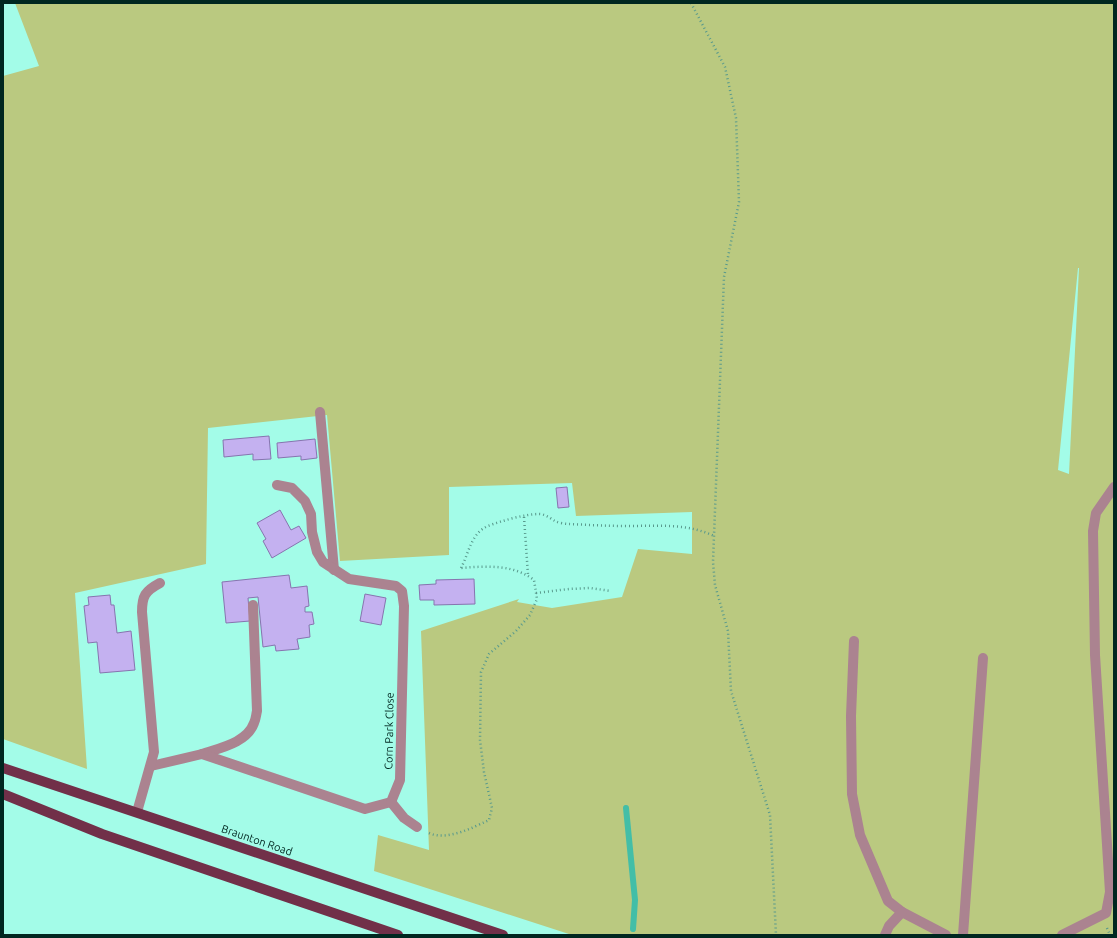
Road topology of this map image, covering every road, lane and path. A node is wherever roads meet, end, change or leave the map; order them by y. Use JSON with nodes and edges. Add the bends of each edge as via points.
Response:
{"nodes":[{"id":1,"x":691,"y":3,"type":"edge"},
{"id":2,"x":320,"y":412,"type":"dead end"},
{"id":3,"x":277,"y":485,"type":"dead end"},
{"id":4,"x":1114,"y":487,"type":"edge"},
{"id":5,"x":524,"y":516,"type":"junction"},
{"id":6,"x":714,"y":536,"type":"junction"},
{"id":7,"x":334,"y":570,"type":"junction"},
{"id":8,"x":528,"y":575,"type":"junction"},
{"id":9,"x":160,"y":584,"type":"dead end"},
{"id":10,"x":611,"y":591,"type":"dead end"},
{"id":11,"x":536,"y":593,"type":"junction"},
{"id":12,"x":253,"y":604,"type":"dead end"},
{"id":13,"x":854,"y":642,"type":"dead end"},
{"id":14,"x":982,"y":658,"type":"dead end"},
{"id":15,"x":202,"y":754,"type":"junction"},
{"id":16,"x":150,"y":766,"type":"junction"},
{"id":17,"x":3,"y":768,"type":"edge"},
{"id":18,"x":3,"y":794,"type":"edge"},
{"id":19,"x":391,"y":802,"type":"junction"},
{"id":20,"x":137,"y":812,"type":"junction"},
{"id":21,"x":417,"y":827,"type":"joint"},
{"id":22,"x":902,"y":912,"type":"junction"},
{"id":23,"x":398,"y":935,"type":"edge"},
{"id":24,"x":502,"y":935,"type":"edge"},
{"id":25,"x":776,"y":935,"type":"edge"},
{"id":26,"x":885,"y":935,"type":"edge"},
{"id":27,"x":946,"y":935,"type":"edge"},
{"id":28,"x":963,"y":935,"type":"edge"},
{"id":29,"x":1062,"y":935,"type":"edge"}],
"edges":[{"from":1,"to":6,"type":"path","via":[[725,67],[736,118],[739,202],[724,277]]},
{"from":2,"to":7,"type":"lane"},
{"from":3,"to":7,"type":"lane","name":"Corn Park Close","via":[[292,488],[305,501],[311,514],[317,552],[323,562]]},
{"from":4,"to":29,"type":"lane","via":[[1096,513],[1093,531],[1095,655],[1110,892],[1106,913]]},
{"from":5,"to":6,"type":"path","via":[[539,514],[556,522],[569,524],[694,528]]},
{"from":5,"to":8,"type":"path"},
{"from":5,"to":8,"type":"path","via":[[487,526],[478,533],[461,568],[487,566],[516,570]]},
{"from":6,"to":25,"type":"path","via":[[715,585],[728,631],[732,691],[770,815]]},
{"from":7,"to":19,"type":"lane","name":"Corn Park Close","via":[[349,579],[396,586],[402,592],[404,606],[400,780]]},
{"from":8,"to":11,"type":"path","via":[[534,580]]},
{"from":9,"to":16,"type":"lane","via":[[144,596],[142,602],[154,752]]},
{"from":10,"to":11,"type":"path","via":[[590,588]]},
{"from":11,"to":21,"type":"path","via":[[537,599],[530,615],[489,654],[481,672],[480,740],[492,808],[489,820],[460,832],[447,834],[433,834]]},
{"from":12,"to":15,"type":"lane","via":[[257,711],[254,724],[247,734],[236,742]]},
{"from":13,"to":22,"type":"lane","via":[[851,716],[852,794],[860,835],[888,901]]},
{"from":14,"to":28,"type":"lane"},
{"from":15,"to":16,"type":"lane"},
{"from":15,"to":19,"type":"lane","via":[[365,809]]},
{"from":16,"to":20,"type":"lane"},
{"from":17,"to":20,"type":"main road","name":"Braunton Road"},
{"from":18,"to":23,"type":"main road","via":[[102,834]]},
{"from":19,"to":21,"type":"lane","via":[[404,818]]},
{"from":20,"to":24,"type":"main road","name":"Braunton Road"},
{"from":22,"to":26,"type":"lane","via":[[889,926]]},
{"from":22,"to":27,"type":"lane"}]}
